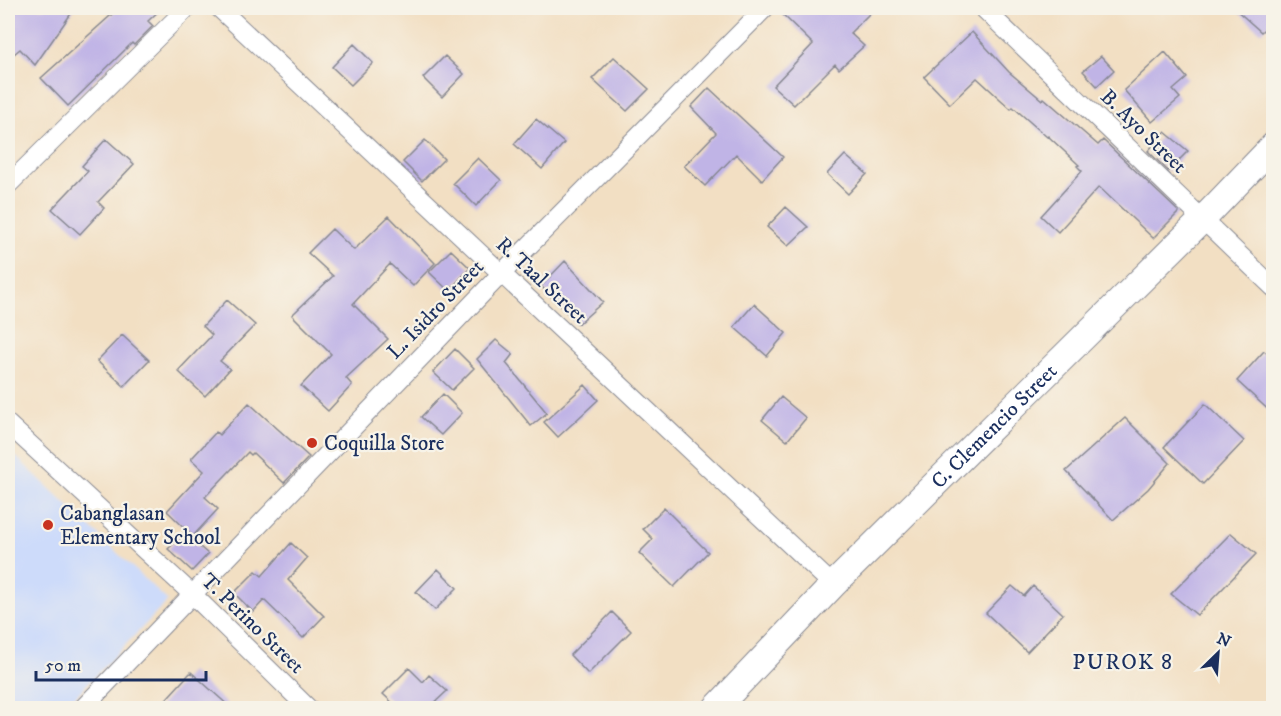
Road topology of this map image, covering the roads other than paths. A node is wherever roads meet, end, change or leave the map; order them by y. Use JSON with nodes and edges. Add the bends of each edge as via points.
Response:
{"nodes":[{"id":1,"x":187,"y":8,"type":"edge"},
{"id":2,"x":219,"y":8,"type":"edge"},
{"id":3,"x":765,"y":8,"type":"edge"},
{"id":4,"x":983,"y":8,"type":"edge"},
{"id":5,"x":1274,"y":145,"type":"edge"},
{"id":6,"x":8,"y":185,"type":"edge"},
{"id":7,"x":1203,"y":219,"type":"junction"},
{"id":8,"x":502,"y":273,"type":"junction"},
{"id":9,"x":1274,"y":288,"type":"edge"},
{"id":10,"x":8,"y":424,"type":"edge"},
{"id":11,"x":832,"y":585,"type":"junction"},
{"id":12,"x":192,"y":594,"type":"junction"},
{"id":13,"x":82,"y":708,"type":"edge"},
{"id":14,"x":308,"y":708,"type":"edge"},
{"id":15,"x":716,"y":708,"type":"edge"}],
"edges":[{"from":1,"to":6,"type":"street"},
{"from":2,"to":8,"type":"street","name":"R. Taal Street"},
{"from":3,"to":8,"type":"street","name":"L. Isidro Street"},
{"from":4,"to":7,"type":"street","name":"B. Ayo Street"},
{"from":5,"to":7,"type":"street","name":"C. Clemencio Street"},
{"from":7,"to":9,"type":"street","name":"B. Ayo Street"},
{"from":7,"to":11,"type":"street","name":"C. Clemencio Street"},
{"from":8,"to":11,"type":"street","name":"R. Taal Street"},
{"from":8,"to":12,"type":"street","name":"L. Isidro Street"},
{"from":10,"to":12,"type":"street","name":"T. Perino Street"},
{"from":11,"to":15,"type":"street","name":"C. Clemencio Street"},
{"from":12,"to":13,"type":"street","name":"L. Isidro Street"},
{"from":12,"to":14,"type":"street","name":"T. Perino Street"}]}
